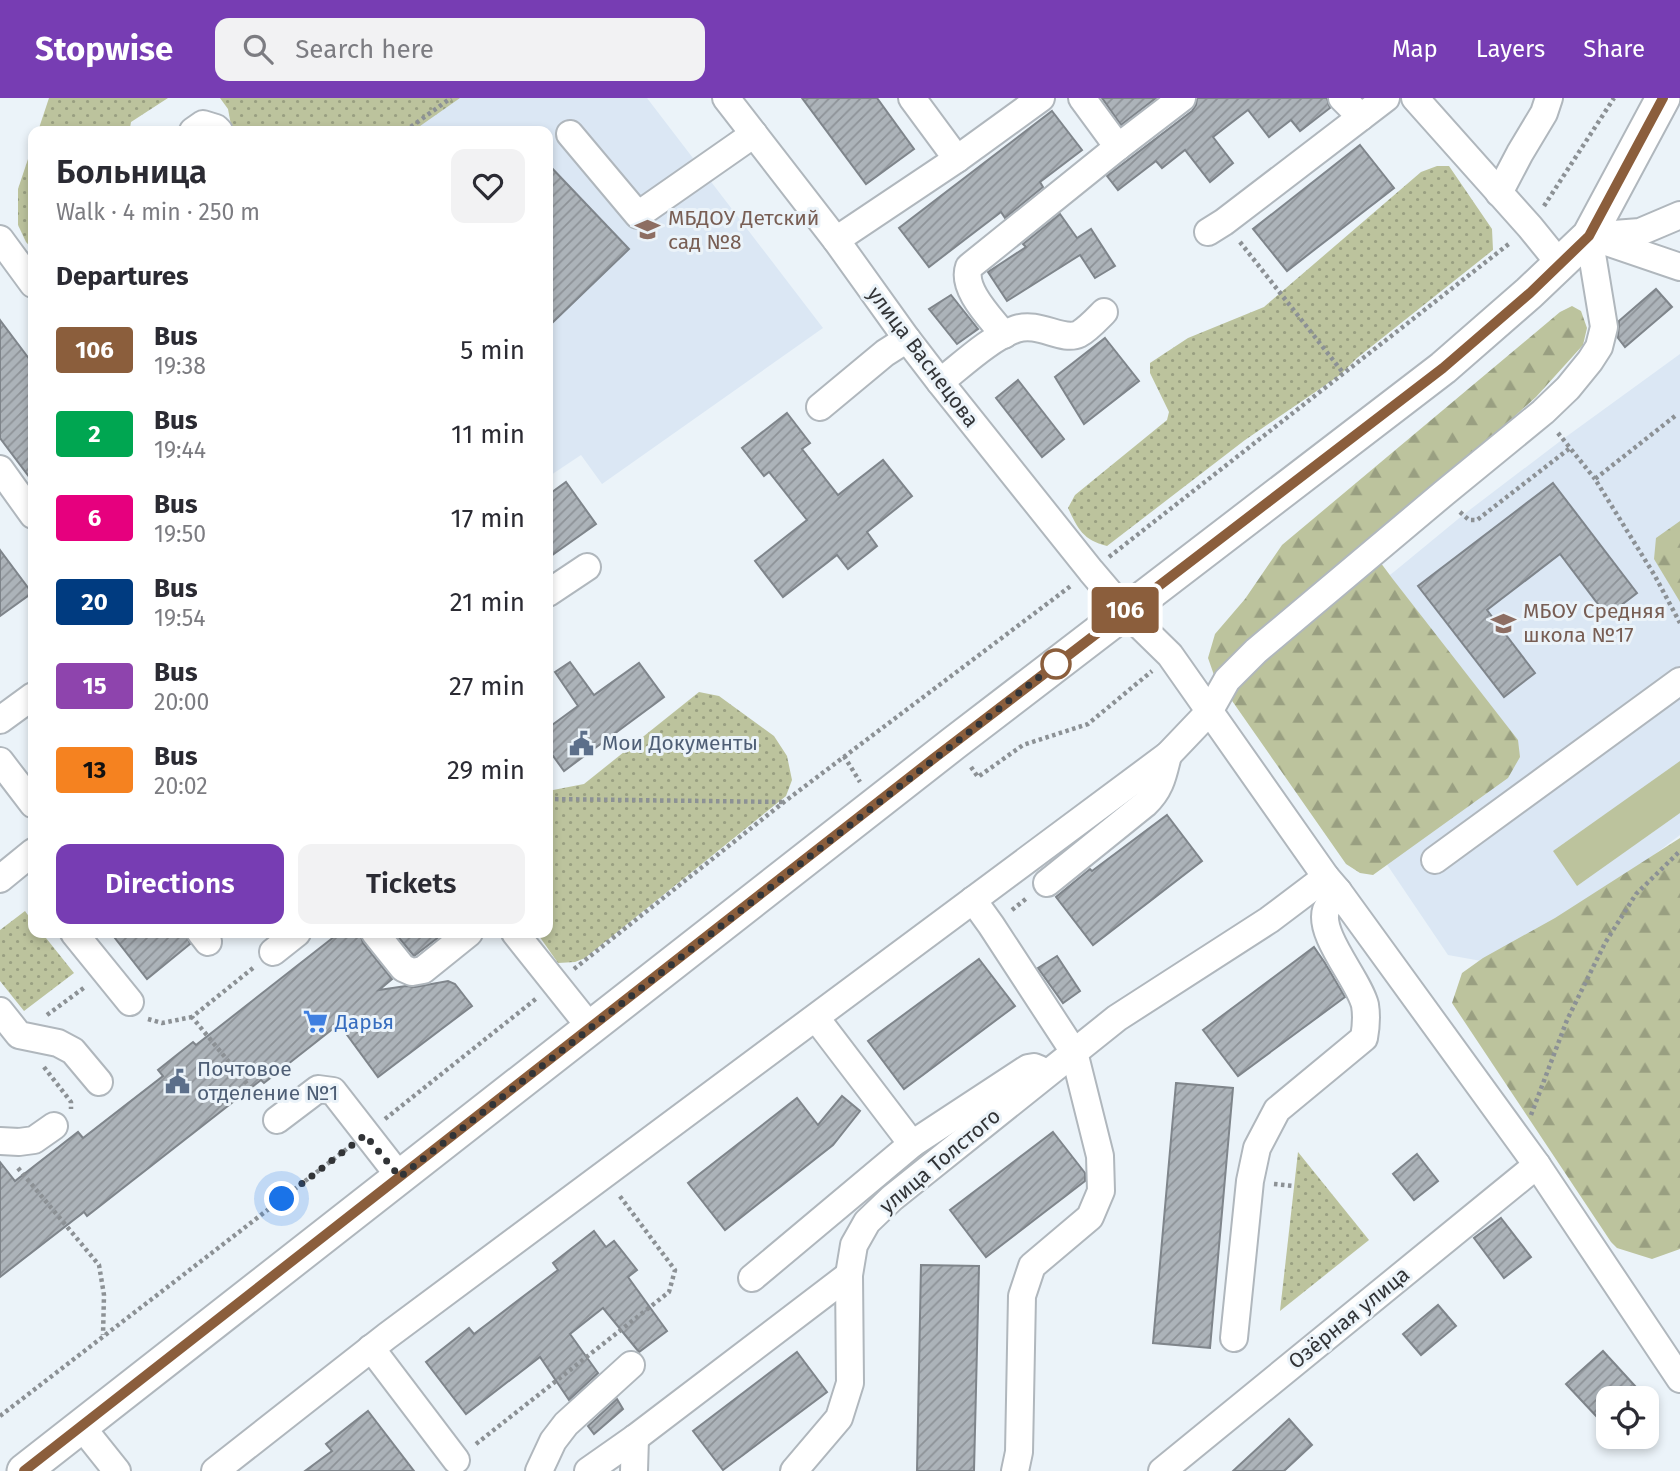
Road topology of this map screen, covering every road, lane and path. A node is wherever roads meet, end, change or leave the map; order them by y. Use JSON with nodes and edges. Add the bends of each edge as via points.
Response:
{"nodes":[{"id":1,"x":451,"y":98,"type":"edge"},
{"id":2,"x":726,"y":98,"type":"edge"},
{"id":3,"x":912,"y":98,"type":"edge"},
{"id":4,"x":1041,"y":98,"type":"edge"},
{"id":5,"x":1082,"y":98,"type":"edge"},
{"id":6,"x":1182,"y":98,"type":"edge"},
{"id":7,"x":1342,"y":98,"type":"edge"},
{"id":8,"x":1386,"y":98,"type":"edge"},
{"id":9,"x":1415,"y":98,"type":"edge"},
{"id":10,"x":1549,"y":98,"type":"edge"},
{"id":11,"x":1615,"y":98,"type":"edge"},
{"id":12,"x":1662,"y":98,"type":"edge"},
{"id":13,"x":1361,"y":117,"type":"junction"},
{"id":14,"x":412,"y":126,"type":"edge"},
{"id":15,"x":570,"y":134,"type":"dead end"},
{"id":16,"x":754,"y":134,"type":"junction"},
{"id":17,"x":1118,"y":147,"type":"junction"},
{"id":18,"x":957,"y":159,"type":"junction"},
{"id":19,"x":1499,"y":193,"type":"junction"},
{"id":20,"x":1680,"y":215,"type":"edge"},
{"id":21,"x":1216,"y":227,"type":"joint"},
{"id":22,"x":1530,"y":227,"type":"junction"},
{"id":23,"x":1589,"y":236,"type":"junction"},
{"id":24,"x":0,"y":239,"type":"edge"},
{"id":25,"x":836,"y":240,"type":"junction"},
{"id":26,"x":1560,"y":264,"type":"junction"},
{"id":27,"x":1680,"y":267,"type":"edge"},
{"id":28,"x":28,"y":277,"type":"edge"},
{"id":29,"x":1104,"y":312,"type":"dead end"},
{"id":30,"x":1004,"y":335,"type":"junction"},
{"id":31,"x":907,"y":340,"type":"junction"},
{"id":32,"x":1344,"y":374,"type":"junction"},
{"id":33,"x":940,"y":382,"type":"junction"},
{"id":34,"x":820,"y":407,"type":"dead end"},
{"id":35,"x":1543,"y":412,"type":"junction"},
{"id":36,"x":1675,"y":416,"type":"dead end"},
{"id":37,"x":1570,"y":448,"type":"junction"},
{"id":38,"x":0,"y":470,"type":"edge"},
{"id":39,"x":1595,"y":479,"type":"junction"},
{"id":40,"x":1444,"y":493,"type":"junction"},
{"id":41,"x":28,"y":508,"type":"edge"},
{"id":42,"x":587,"y":567,"type":"dead end"},
{"id":43,"x":1091,"y":570,"type":"junction"},
{"id":44,"x":553,"y":590,"type":"edge"},
{"id":45,"x":1125,"y":611,"type":"junction"},
{"id":46,"x":1680,"y":623,"type":"edge"},
{"id":47,"x":1680,"y":681,"type":"edge"},
{"id":48,"x":28,"y":700,"type":"edge"},
{"id":49,"x":1209,"y":712,"type":"junction"},
{"id":50,"x":0,"y":720,"type":"edge"},
{"id":51,"x":1168,"y":755,"type":"junction"},
{"id":52,"x":0,"y":761,"type":"edge"},
{"id":53,"x":28,"y":797,"type":"edge"},
{"id":54,"x":553,"y":799,"type":"edge"},
{"id":55,"x":784,"y":802,"type":"junction"},
{"id":56,"x":1680,"y":851,"type":"edge"},
{"id":57,"x":1435,"y":860,"type":"dead end"},
{"id":58,"x":1047,"y":883,"type":"joint"},
{"id":59,"x":1332,"y":884,"type":"junction"},
{"id":60,"x":972,"y":900,"type":"junction"},
{"id":61,"x":991,"y":925,"type":"junction"},
{"id":62,"x":78,"y":938,"type":"edge"},
{"id":63,"x":291,"y":938,"type":"edge"},
{"id":64,"x":379,"y":938,"type":"edge"},
{"id":65,"x":463,"y":938,"type":"edge"},
{"id":66,"x":519,"y":938,"type":"edge"},
{"id":67,"x":273,"y":952,"type":"joint"},
{"id":68,"x":555,"y":984,"type":"junction"},
{"id":69,"x":130,"y":1002,"type":"joint"},
{"id":70,"x":0,"y":1011,"type":"edge"},
{"id":71,"x":192,"y":1017,"type":"junction"},
{"id":72,"x":816,"y":1017,"type":"junction"},
{"id":73,"x":590,"y":1027,"type":"junction"},
{"id":74,"x":1074,"y":1052,"type":"junction"},
{"id":75,"x":1044,"y":1076,"type":"junction"},
{"id":76,"x":99,"y":1082,"type":"dead end"},
{"id":77,"x":277,"y":1120,"type":"joint"},
{"id":78,"x":54,"y":1126,"type":"dead end"},
{"id":79,"x":365,"y":1135,"type":"junction"},
{"id":80,"x":0,"y":1141,"type":"edge"},
{"id":81,"x":1520,"y":1142,"type":"junction"},
{"id":82,"x":912,"y":1144,"type":"junction"},
{"id":83,"x":1537,"y":1166,"type":"junction"},
{"id":84,"x":18,"y":1168,"type":"dead end"},
{"id":85,"x":603,"y":1175,"type":"junction"},
{"id":86,"x":400,"y":1177,"type":"junction"},
{"id":87,"x":849,"y":1275,"type":"junction"},
{"id":88,"x":752,"y":1278,"type":"dead end"},
{"id":89,"x":103,"y":1336,"type":"junction"},
{"id":90,"x":1234,"y":1338,"type":"dead end"},
{"id":91,"x":372,"y":1348,"type":"junction"},
{"id":92,"x":631,"y":1365,"type":"dead end"},
{"id":93,"x":1680,"y":1379,"type":"edge"},
{"id":94,"x":0,"y":1416,"type":"edge"},
{"id":95,"x":81,"y":1426,"type":"junction"},
{"id":96,"x":635,"y":1438,"type":"junction"},
{"id":97,"x":464,"y":1453,"type":"joint"},
{"id":98,"x":24,"y":1471,"type":"edge"},
{"id":99,"x":117,"y":1471,"type":"edge"},
{"id":100,"x":215,"y":1471,"type":"edge"},
{"id":101,"x":539,"y":1471,"type":"edge"},
{"id":102,"x":588,"y":1471,"type":"edge"},
{"id":103,"x":634,"y":1471,"type":"edge"},
{"id":104,"x":794,"y":1471,"type":"edge"},
{"id":105,"x":1014,"y":1471,"type":"edge"},
{"id":106,"x":1162,"y":1471,"type":"edge"}],
"edges":[{"from":1,"to":14,"type":"path"},
{"from":2,"to":16,"type":"street","name":"улица Васнецова"},
{"from":3,"to":18,"type":"street"},
{"from":4,"to":18,"type":"street"},
{"from":5,"to":17,"type":"street"},
{"from":6,"to":17,"type":"street"},
{"from":7,"to":13,"type":"street"},
{"from":8,"to":13,"type":"street"},
{"from":9,"to":19,"type":"street"},
{"from":10,"to":19,"type":"street"},
{"from":11,"to":22,"type":"path"},
{"from":12,"to":23,"type":"main road"},
{"from":13,"to":21,"type":"street"},
{"from":15,"to":16,"type":"street","via":[[638,215]]},
{"from":16,"to":25,"type":"street","name":"улица Васнецова"},
{"from":17,"to":30,"type":"street","via":[[969,267],[970,288]]},
{"from":18,"to":25,"type":"street"},
{"from":19,"to":22,"type":"street"},
{"from":20,"to":23,"type":"street","via":[[1640,232]]},
{"from":21,"to":32,"type":"path"},
{"from":22,"to":26,"type":"street"},
{"from":22,"to":32,"type":"path"},
{"from":23,"to":26,"type":"main road"},
{"from":23,"to":27,"type":"street"},
{"from":23,"to":35,"type":"street","via":[[1604,327],[1599,347]]},
{"from":24,"to":28,"type":"street"},
{"from":25,"to":31,"type":"street","name":"улица Васнецова"},
{"from":26,"to":45,"type":"main road","via":[[1443,368]]},
{"from":29,"to":30,"type":"street","via":[[1073,335],[1025,327]]},
{"from":30,"to":33,"type":"street"},
{"from":31,"to":33,"type":"street","name":"улица Васнецова"},
{"from":31,"to":34,"type":"street"},
{"from":32,"to":43,"type":"path"},
{"from":33,"to":43,"type":"street","name":"улица Васнецова"},
{"from":35,"to":37,"type":"path"},
{"from":35,"to":40,"type":"street"},
{"from":36,"to":39,"type":"path"},
{"from":37,"to":39,"type":"path"},
{"from":37,"to":40,"type":"path","via":[[1477,520],[1469,520]]},
{"from":38,"to":41,"type":"street"},
{"from":39,"to":46,"type":"path"},
{"from":40,"to":49,"type":"street","via":[[1256,652],[1227,681]]},
{"from":42,"to":44,"type":"street"},
{"from":43,"to":45,"type":"street","name":"улица Васнецова"},
{"from":43,"to":55,"type":"path"},
{"from":45,"to":49,"type":"street","name":"улица Васнецова","via":[[1170,655]]},
{"from":45,"to":73,"type":"main road"},
{"from":47,"to":57,"type":"street"},
{"from":48,"to":50,"type":"street"},
{"from":49,"to":51,"type":"street"},
{"from":49,"to":59,"type":"street","name":"улица Васнецова"},
{"from":51,"to":58,"type":"street","via":[[1154,795]]},
{"from":51,"to":60,"type":"street"},
{"from":52,"to":53,"type":"street"},
{"from":54,"to":55,"type":"path"},
{"from":55,"to":68,"type":"path"},
{"from":56,"to":81,"type":"path","via":[[1636,894],[1605,943],[1567,1020]]},
{"from":58,"to":61,"type":"path"},
{"from":59,"to":74,"type":"street","name":"улица Толстого","via":[[1117,1018]]},
{"from":59,"to":81,"type":"street","name":"улица Васнецова"},
{"from":59,"to":90,"type":"street","via":[[1325,923],[1364,1002],[1367,1020],[1363,1038],[1277,1110],[1257,1148]]},
{"from":60,"to":61,"type":"street"},
{"from":60,"to":72,"type":"street"},
{"from":61,"to":74,"type":"street"},
{"from":62,"to":69,"type":"street"},
{"from":63,"to":67,"type":"street"},
{"from":64,"to":65,"type":"street","via":[[403,968],[412,972],[423,970]]},
{"from":66,"to":68,"type":"street"},
{"from":67,"to":71,"type":"path"},
{"from":68,"to":73,"type":"street"},
{"from":68,"to":79,"type":"path"},
{"from":69,"to":71,"type":"path","via":[[150,1021]]},
{"from":70,"to":76,"type":"street","via":[[19,1035],[74,1051]]},
{"from":71,"to":77,"type":"path"},
{"from":72,"to":82,"type":"street"},
{"from":72,"to":85,"type":"street"},
{"from":73,"to":86,"type":"main road"},
{"from":74,"to":75,"type":"street","name":"улица Толстого"},
{"from":74,"to":105,"type":"street","via":[[1100,1156],[1101,1191],[1090,1217],[1032,1266],[1023,1292],[1019,1452]]},
{"from":75,"to":82,"type":"street","via":[[1037,1068],[1028,1068]]},
{"from":75,"to":87,"type":"street","name":"улица Толстого","via":[[867,1222],[854,1245]]},
{"from":77,"to":79,"type":"street","via":[[318,1090],[333,1091]]},
{"from":78,"to":80,"type":"street","via":[[34,1140]]},
{"from":79,"to":86,"type":"street"},
{"from":79,"to":89,"type":"path"},
{"from":81,"to":83,"type":"street","name":"улица Васнецова"},
{"from":82,"to":88,"type":"street"},
{"from":83,"to":93,"type":"street","name":"улица Васнецова"},
{"from":83,"to":106,"type":"street","name":"Озёрная улица"},
{"from":84,"to":89,"type":"path","via":[[99,1265]]},
{"from":85,"to":91,"type":"street"},
{"from":85,"to":97,"type":"path","via":[[675,1270],[669,1292]]},
{"from":86,"to":95,"type":"main road"},
{"from":87,"to":96,"type":"street"},
{"from":87,"to":104,"type":"street","name":"улица Толстого","via":[[850,1383],[839,1419]]},
{"from":89,"to":94,"type":"path"},
{"from":91,"to":97,"type":"street"},
{"from":91,"to":100,"type":"street"},
{"from":92,"to":101,"type":"street","via":[[566,1424]]},
{"from":95,"to":98,"type":"main road"},
{"from":95,"to":99,"type":"street"},
{"from":96,"to":102,"type":"street"},
{"from":96,"to":103,"type":"street"}]}
